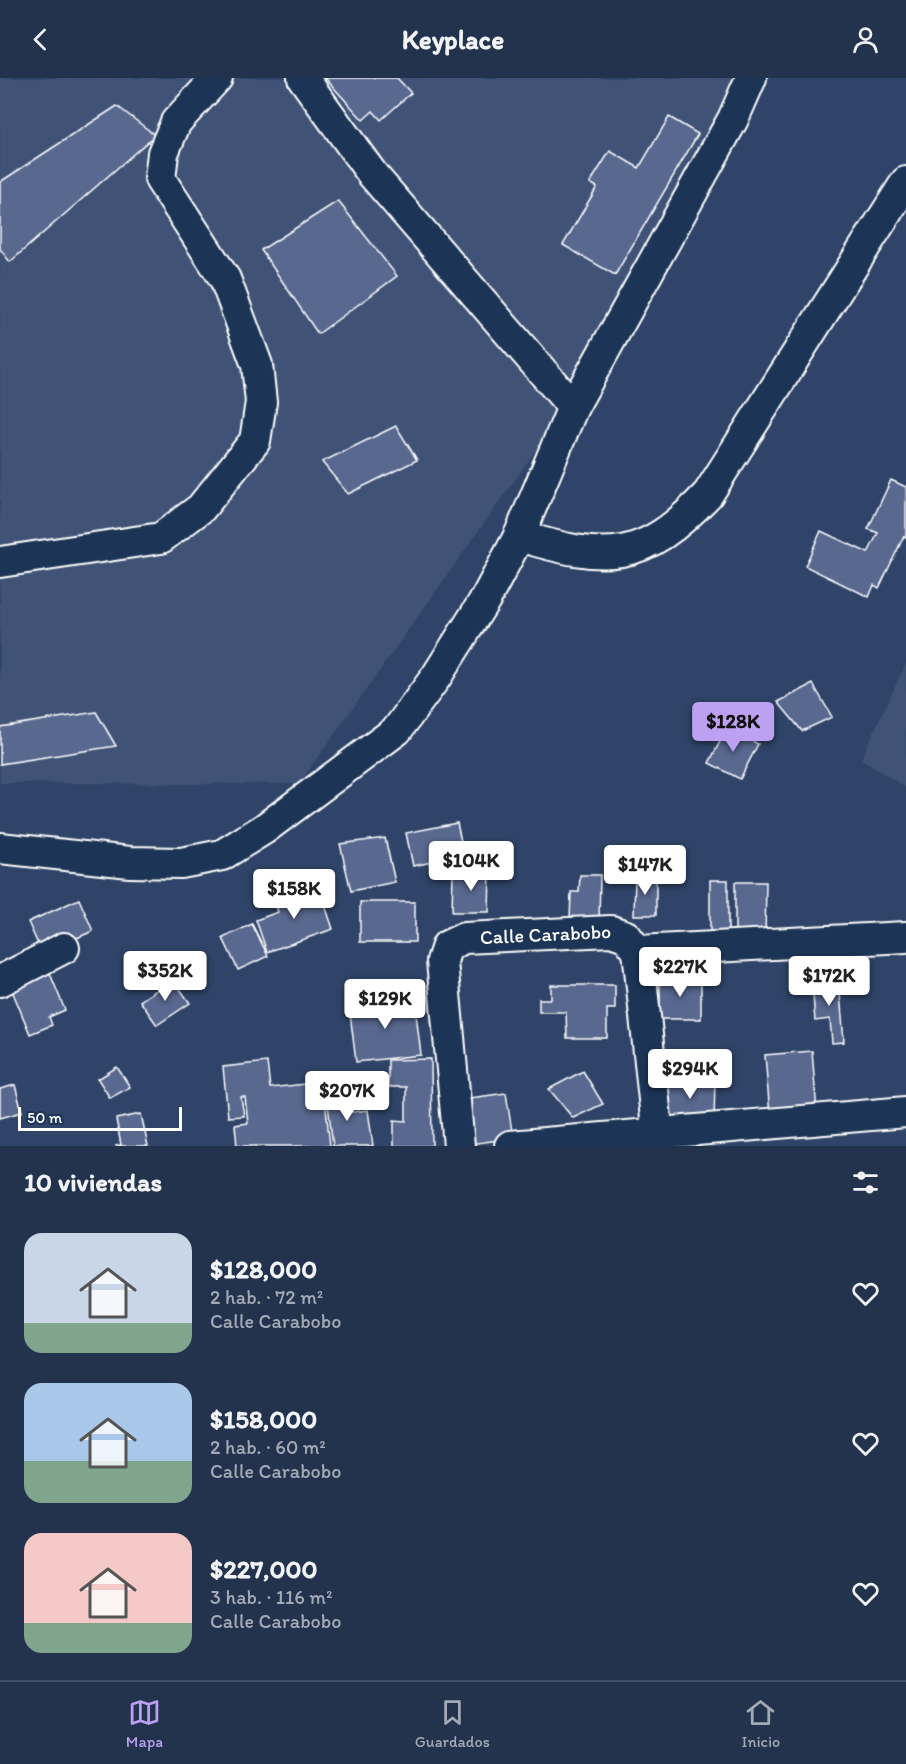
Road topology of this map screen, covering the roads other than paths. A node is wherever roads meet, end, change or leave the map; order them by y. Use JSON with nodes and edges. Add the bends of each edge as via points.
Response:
{"nodes":[{"id":1,"x":217,"y":78,"type":"edge"},
{"id":2,"x":303,"y":78,"type":"edge"},
{"id":3,"x":751,"y":78,"type":"edge"},
{"id":4,"x":906,"y":182,"type":"edge"},
{"id":5,"x":573,"y":407,"type":"junction"},
{"id":6,"x":519,"y":536,"type":"junction"},
{"id":7,"x":0,"y":562,"type":"edge"},
{"id":8,"x":0,"y":848,"type":"edge"},
{"id":9,"x":906,"y":937,"type":"edge"},
{"id":10,"x":64,"y":948,"type":"dead end"},
{"id":11,"x":638,"y":951,"type":"junction"},
{"id":12,"x":0,"y":981,"type":"edge"},
{"id":13,"x":906,"y":1112,"type":"edge"},
{"id":14,"x":658,"y":1139,"type":"edge"},
{"id":15,"x":459,"y":1146,"type":"edge"},
{"id":16,"x":510,"y":1146,"type":"edge"}],
"edges":[{"from":1,"to":7,"type":"street","via":[[176,122],[163,153],[160,179],[225,279],[257,365],[261,402],[255,441],[201,508],[161,538]]},
{"from":2,"to":5,"type":"street","via":[[373,175]]},
{"from":3,"to":5,"type":"street","via":[[733,118]]},
{"from":4,"to":6,"type":"street","via":[[708,494],[680,524],[647,544],[610,554],[571,551]]},
{"from":5,"to":6,"type":"street"},
{"from":6,"to":8,"type":"street","via":[[486,598],[397,730],[264,829],[222,855],[181,863],[130,862]]},
{"from":9,"to":11,"type":"street","name":"Calle Carabobo"},
{"from":10,"to":12,"type":"street"},
{"from":11,"to":14,"type":"street"},
{"from":11,"to":15,"type":"street","name":"Calle Carabobo","via":[[626,936],[611,932],[464,938],[447,946],[441,961]]},
{"from":13,"to":14,"type":"street"},
{"from":14,"to":16,"type":"street"}]}
